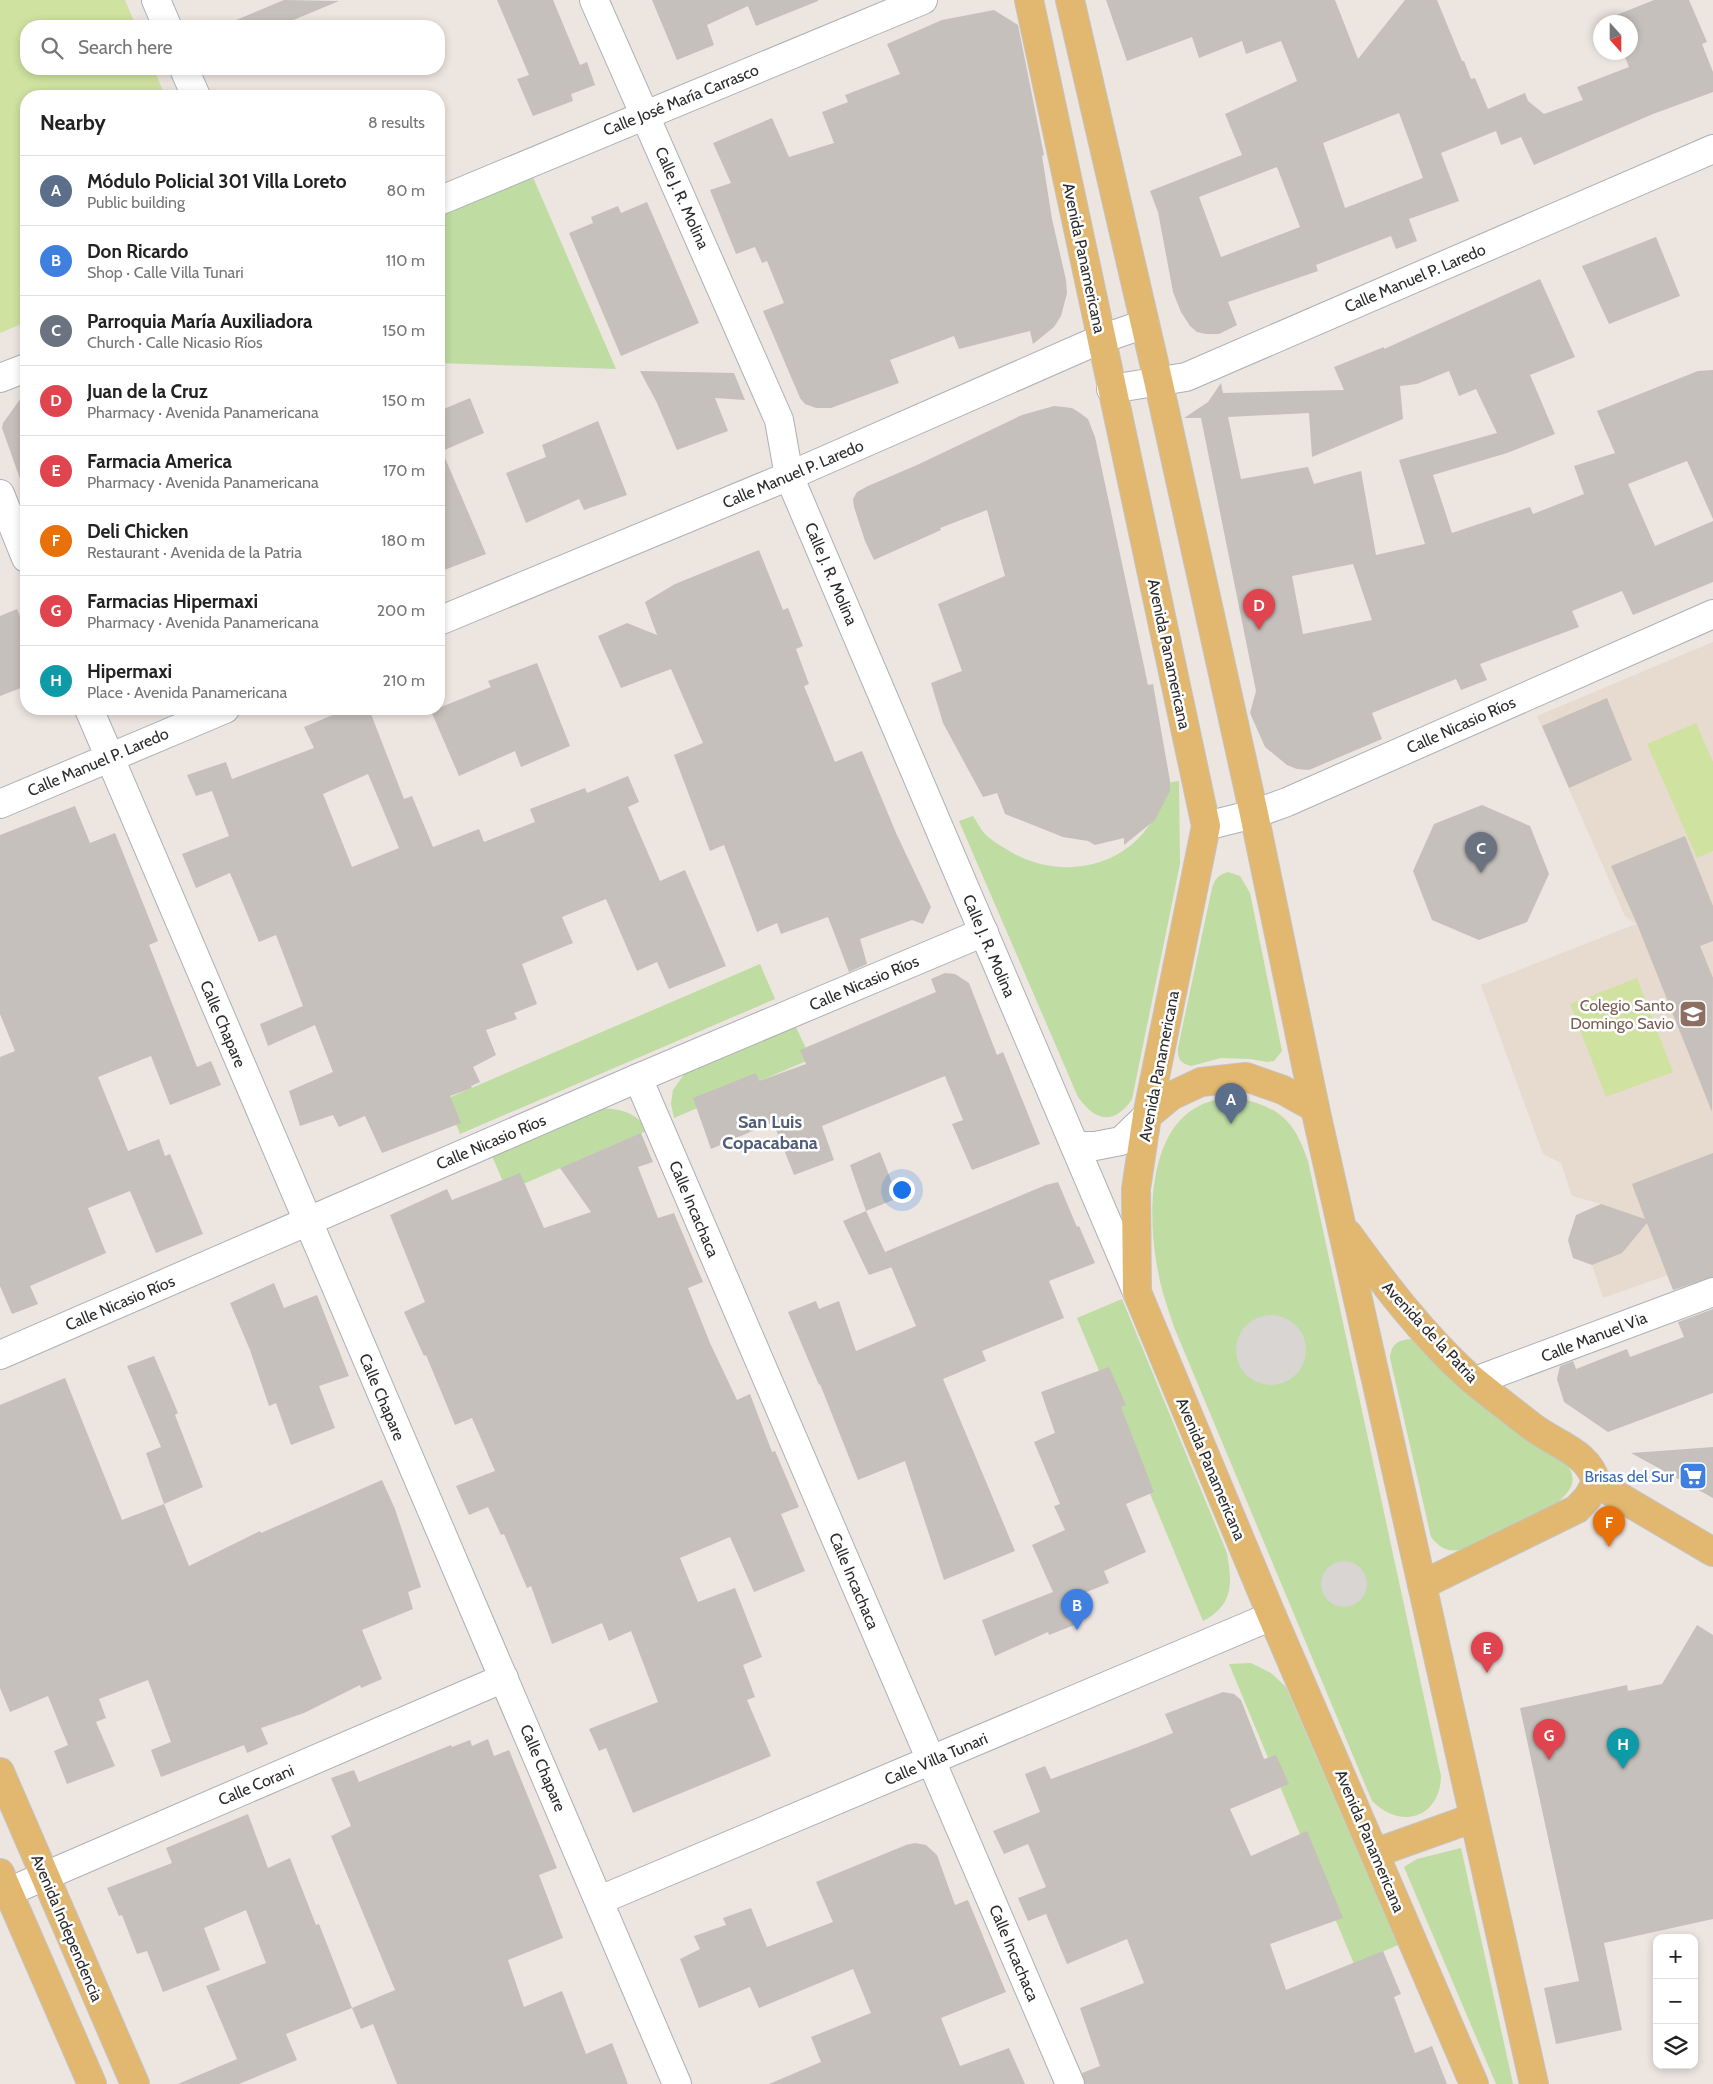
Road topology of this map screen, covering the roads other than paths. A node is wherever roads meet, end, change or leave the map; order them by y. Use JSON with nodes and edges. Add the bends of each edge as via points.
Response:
{"nodes":[{"id":1,"x":156,"y":0,"type":"edge"},
{"id":2,"x":594,"y":0,"type":"edge"},
{"id":3,"x":923,"y":0,"type":"edge"},
{"id":4,"x":1029,"y":0,"type":"edge"},
{"id":5,"x":1070,"y":0,"type":"edge"},
{"id":6,"x":164,"y":20,"type":"edge"},
{"id":7,"x":187,"y":75,"type":"edge"},
{"id":8,"x":193,"y":90,"type":"edge"},
{"id":9,"x":644,"y":114,"type":"junction"},
{"id":10,"x":1713,"y":149,"type":"edge"},
{"id":11,"x":445,"y":198,"type":"edge"},
{"id":12,"x":1145,"y":324,"type":"junction"},
{"id":13,"x":1102,"y":340,"type":"junction"},
{"id":14,"x":20,"y":370,"type":"edge"},
{"id":15,"x":0,"y":378,"type":"edge"},
{"id":16,"x":1158,"y":380,"type":"junction"},
{"id":17,"x":1111,"y":389,"type":"junction"},
{"id":18,"x":789,"y":476,"type":"junction"},
{"id":19,"x":0,"y":494,"type":"edge"},
{"id":20,"x":20,"y":543,"type":"edge"},
{"id":21,"x":1713,"y":614,"type":"edge"},
{"id":22,"x":445,"y":619,"type":"edge"},
{"id":23,"x":91,"y":715,"type":"edge"},
{"id":24,"x":210,"y":715,"type":"edge"},
{"id":25,"x":108,"y":757,"type":"junction"},
{"id":26,"x":0,"y":804,"type":"edge"},
{"id":27,"x":1254,"y":814,"type":"junction"},
{"id":28,"x":1206,"y":826,"type":"junction"},
{"id":29,"x":984,"y":932,"type":"junction"},
{"id":30,"x":638,"y":1078,"type":"junction"},
{"id":31,"x":1315,"y":1108,"type":"junction"},
{"id":32,"x":1147,"y":1116,"type":"junction"},
{"id":33,"x":1075,"y":1146,"type":"junction"},
{"id":34,"x":307,"y":1222,"type":"junction"},
{"id":35,"x":1342,"y":1226,"type":"junction"},
{"id":36,"x":1137,"y":1292,"type":"junction"},
{"id":37,"x":1713,"y":1292,"type":"edge"},
{"id":38,"x":0,"y":1355,"type":"edge"},
{"id":39,"x":1474,"y":1381,"type":"junction"},
{"id":40,"x":1596,"y":1483,"type":"junction"},
{"id":41,"x":1713,"y":1552,"type":"edge"},
{"id":42,"x":1422,"y":1585,"type":"junction"},
{"id":43,"x":1272,"y":1616,"type":"junction"},
{"id":44,"x":504,"y":1678,"type":"junction"},
{"id":45,"x":931,"y":1761,"type":"junction"},
{"id":46,"x":0,"y":1772,"type":"edge"},
{"id":47,"x":1473,"y":1818,"type":"junction"},
{"id":48,"x":1375,"y":1853,"type":"junction"},
{"id":49,"x":45,"y":1876,"type":"junction"},
{"id":50,"x":4,"y":1882,"type":"edge"},
{"id":51,"x":600,"y":1900,"type":"junction"},
{"id":52,"x":92,"y":2084,"type":"edge"},
{"id":53,"x":135,"y":2084,"type":"edge"},
{"id":54,"x":677,"y":2084,"type":"edge"},
{"id":55,"x":1070,"y":2084,"type":"edge"},
{"id":56,"x":1474,"y":2084,"type":"edge"},
{"id":57,"x":1534,"y":2084,"type":"edge"}],
"edges":[{"from":1,"to":6,"type":"street"},
{"from":2,"to":9,"type":"street","name":"Calle J. R. Molina"},
{"from":3,"to":9,"type":"street","name":"Calle José María Carrasco"},
{"from":4,"to":13,"type":"main road","name":"Avenida Panamericana"},
{"from":5,"to":12,"type":"main road"},
{"from":7,"to":8,"type":"street"},
{"from":9,"to":11,"type":"street","name":"Calle José María Carrasco"},
{"from":9,"to":18,"type":"street","name":"Calle J. R. Molina","via":[[779,420]]},
{"from":10,"to":16,"type":"street","name":"Calle Manuel P. Laredo","via":[[1186,377]]},
{"from":12,"to":13,"type":"street","name":"Calle Manuel P. Laredo"},
{"from":12,"to":16,"type":"main road"},
{"from":13,"to":17,"type":"main road","name":"Avenida Panamericana"},
{"from":13,"to":18,"type":"street","name":"Calle Manuel P. Laredo"},
{"from":14,"to":15,"type":"street"},
{"from":16,"to":17,"type":"street","name":"Calle Manuel P. Laredo"},
{"from":16,"to":27,"type":"main road"},
{"from":17,"to":28,"type":"main road","name":"Avenida Panamericana"},
{"from":18,"to":22,"type":"street","name":"Calle Manuel P. Laredo"},
{"from":18,"to":29,"type":"street","name":"Calle J. R. Molina"},
{"from":19,"to":20,"type":"street"},
{"from":21,"to":27,"type":"street","name":"Calle Nicasio Ríos"},
{"from":23,"to":25,"type":"street","name":"Calle Chapare"},
{"from":24,"to":25,"type":"street","name":"Calle Manuel P. Laredo"},
{"from":25,"to":26,"type":"street","name":"Calle Manuel P. Laredo"},
{"from":25,"to":34,"type":"street","name":"Calle Chapare"},
{"from":27,"to":28,"type":"street","name":"Calle Nicasio Ríos"},
{"from":27,"to":31,"type":"main road"},
{"from":28,"to":32,"type":"main road","name":"Avenida Panamericana"},
{"from":29,"to":30,"type":"street","name":"Calle Nicasio Ríos"},
{"from":29,"to":33,"type":"street","name":"Calle J. R. Molina"},
{"from":30,"to":34,"type":"street","name":"Calle Nicasio Ríos"},
{"from":30,"to":45,"type":"street","name":"Calle Incachaca"},
{"from":31,"to":32,"type":"main road","via":[[1283,1090],[1246,1077],[1201,1082],[1171,1096]]},
{"from":31,"to":35,"type":"main road"},
{"from":32,"to":33,"type":"street","via":[[1121,1140],[1095,1146]]},
{"from":32,"to":36,"type":"main road","name":"Avenida Panamericana","via":[[1136,1189]]},
{"from":33,"to":36,"type":"street","name":"Calle J. R. Molina"},
{"from":34,"to":38,"type":"street","name":"Calle Nicasio Ríos"},
{"from":34,"to":44,"type":"street","name":"Calle Chapare"},
{"from":35,"to":39,"type":"main road","name":"Avenida de la Patria","via":[[1388,1289]]},
{"from":35,"to":42,"type":"main road"},
{"from":36,"to":43,"type":"main road","name":"Avenida Panamericana"},
{"from":37,"to":39,"type":"street","name":"Calle Manuel Via"},
{"from":39,"to":40,"type":"main road","name":"Avenida de la Patria","via":[[1533,1428],[1586,1462]]},
{"from":40,"to":41,"type":"main road"},
{"from":40,"to":42,"type":"main road","via":[[1577,1508]]},
{"from":42,"to":47,"type":"main road"},
{"from":43,"to":45,"type":"street","name":"Calle Villa Tunari"},
{"from":43,"to":48,"type":"main road","name":"Avenida Panamericana"},
{"from":44,"to":49,"type":"street","name":"Calle Corani"},
{"from":44,"to":51,"type":"street","name":"Calle Chapare"},
{"from":45,"to":51,"type":"street","name":"Calle Villa Tunari"},
{"from":45,"to":55,"type":"street","name":"Calle Incachaca"},
{"from":46,"to":49,"type":"main road","name":"Avenida Independencia"},
{"from":47,"to":48,"type":"main road"},
{"from":47,"to":57,"type":"main road"},
{"from":48,"to":56,"type":"main road","name":"Avenida Panamericana"},
{"from":49,"to":50,"type":"street","name":"Calle Corani"},
{"from":49,"to":53,"type":"main road","name":"Avenida Independencia"},
{"from":50,"to":52,"type":"main road"},
{"from":51,"to":54,"type":"street","name":"Calle Chapare"}]}
